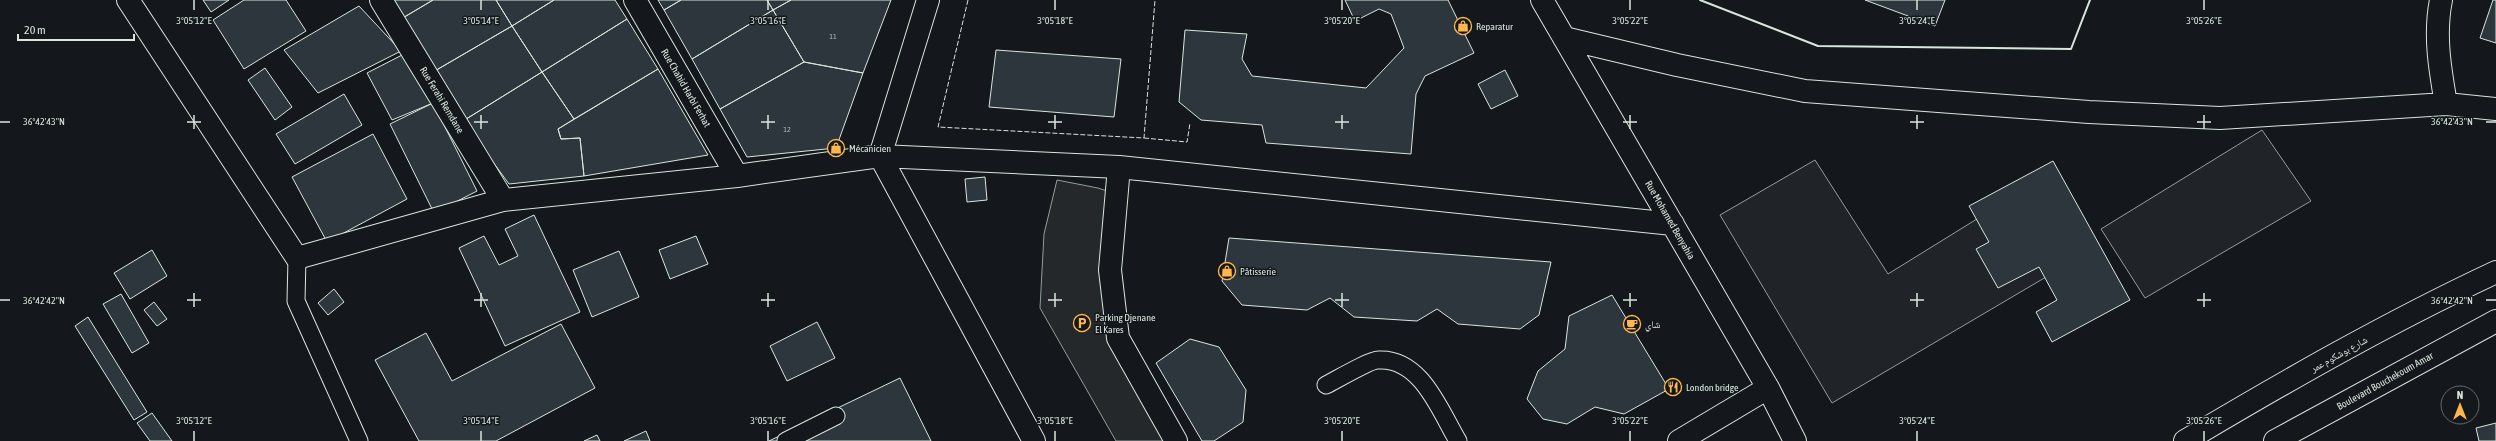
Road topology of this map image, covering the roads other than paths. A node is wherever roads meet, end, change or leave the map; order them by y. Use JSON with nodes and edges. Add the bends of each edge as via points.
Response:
{"nodes":[{"id":1,"x":128,"y":0,"type":"edge"},
{"id":2,"x":381,"y":0,"type":"edge"},
{"id":3,"x":635,"y":0,"type":"edge"},
{"id":4,"x":1542,"y":0,"type":"edge"},
{"id":5,"x":2441,"y":0,"type":"edge"},
{"id":6,"x":926,"y":1,"type":"edge"},
{"id":7,"x":1564,"y":38,"type":"junction"},
{"id":8,"x":2446,"y":104,"type":"junction"},
{"id":9,"x":2496,"y":109,"type":"edge"},
{"id":10,"x":880,"y":156,"type":"junction"},
{"id":11,"x":1119,"y":167,"type":"junction"},
{"id":12,"x":736,"y":176,"type":"junction"},
{"id":13,"x":503,"y":200,"type":"junction"},
{"id":14,"x":1673,"y":224,"type":"junction"},
{"id":15,"x":297,"y":258,"type":"junction"},
{"id":16,"x":2496,"y":272,"type":"edge"},
{"id":17,"x":2496,"y":321,"type":"edge"},
{"id":18,"x":1326,"y":385,"type":"dead end"},
{"id":19,"x":1768,"y":388,"type":"junction"},
{"id":20,"x":836,"y":416,"type":"dead end"},
{"id":21,"x":359,"y":441,"type":"edge"},
{"id":22,"x":786,"y":441,"type":"edge"},
{"id":23,"x":1034,"y":441,"type":"edge"},
{"id":24,"x":1176,"y":441,"type":"edge"},
{"id":25,"x":1458,"y":441,"type":"edge"},
{"id":26,"x":1679,"y":441,"type":"edge"},
{"id":27,"x":1795,"y":441,"type":"edge"},
{"id":28,"x":2185,"y":441,"type":"edge"},
{"id":29,"x":2275,"y":441,"type":"edge"}],
"edges":[{"from":1,"to":15,"type":"street"},
{"from":2,"to":13,"type":"street","name":"Rue Ferahi Remdane"},
{"from":3,"to":12,"type":"street","name":"Rue Chahid Harbi Ferhat"},
{"from":4,"to":7,"type":"street","name":"Rue Mohamed Benyahia"},
{"from":5,"to":8,"type":"street","via":[[2437,18],[2437,44]]},
{"from":6,"to":10,"type":"street"},
{"from":7,"to":8,"type":"street","via":[[1804,91],[2066,111],[2220,118]]},
{"from":7,"to":14,"type":"street","name":"Rue Mohamed Benyahia"},
{"from":8,"to":9,"type":"street"},
{"from":10,"to":11,"type":"street"},
{"from":10,"to":12,"type":"street"},
{"from":10,"to":23,"type":"street"},
{"from":11,"to":14,"type":"street"},
{"from":11,"to":24,"type":"street","via":[[1110,270],[1118,338]]},
{"from":12,"to":13,"type":"street"},
{"from":13,"to":15,"type":"street"},
{"from":14,"to":19,"type":"street","name":"Rue Mohamed Benyahia"},
{"from":15,"to":21,"type":"lane","via":[[296,301]]},
{"from":16,"to":28,"type":"street","name":"شارع بوشكوم عمر","via":[[2442,297]]},
{"from":17,"to":29,"type":"street","name":"Boulevard Bouchekoum Amar"},
{"from":18,"to":25,"type":"lane","via":[[1378,360],[1401,364],[1423,382]]},
{"from":19,"to":26,"type":"street"},
{"from":19,"to":27,"type":"street","name":"Rue Mohamed Benyahia"},
{"from":20,"to":22,"type":"lane"}]}
